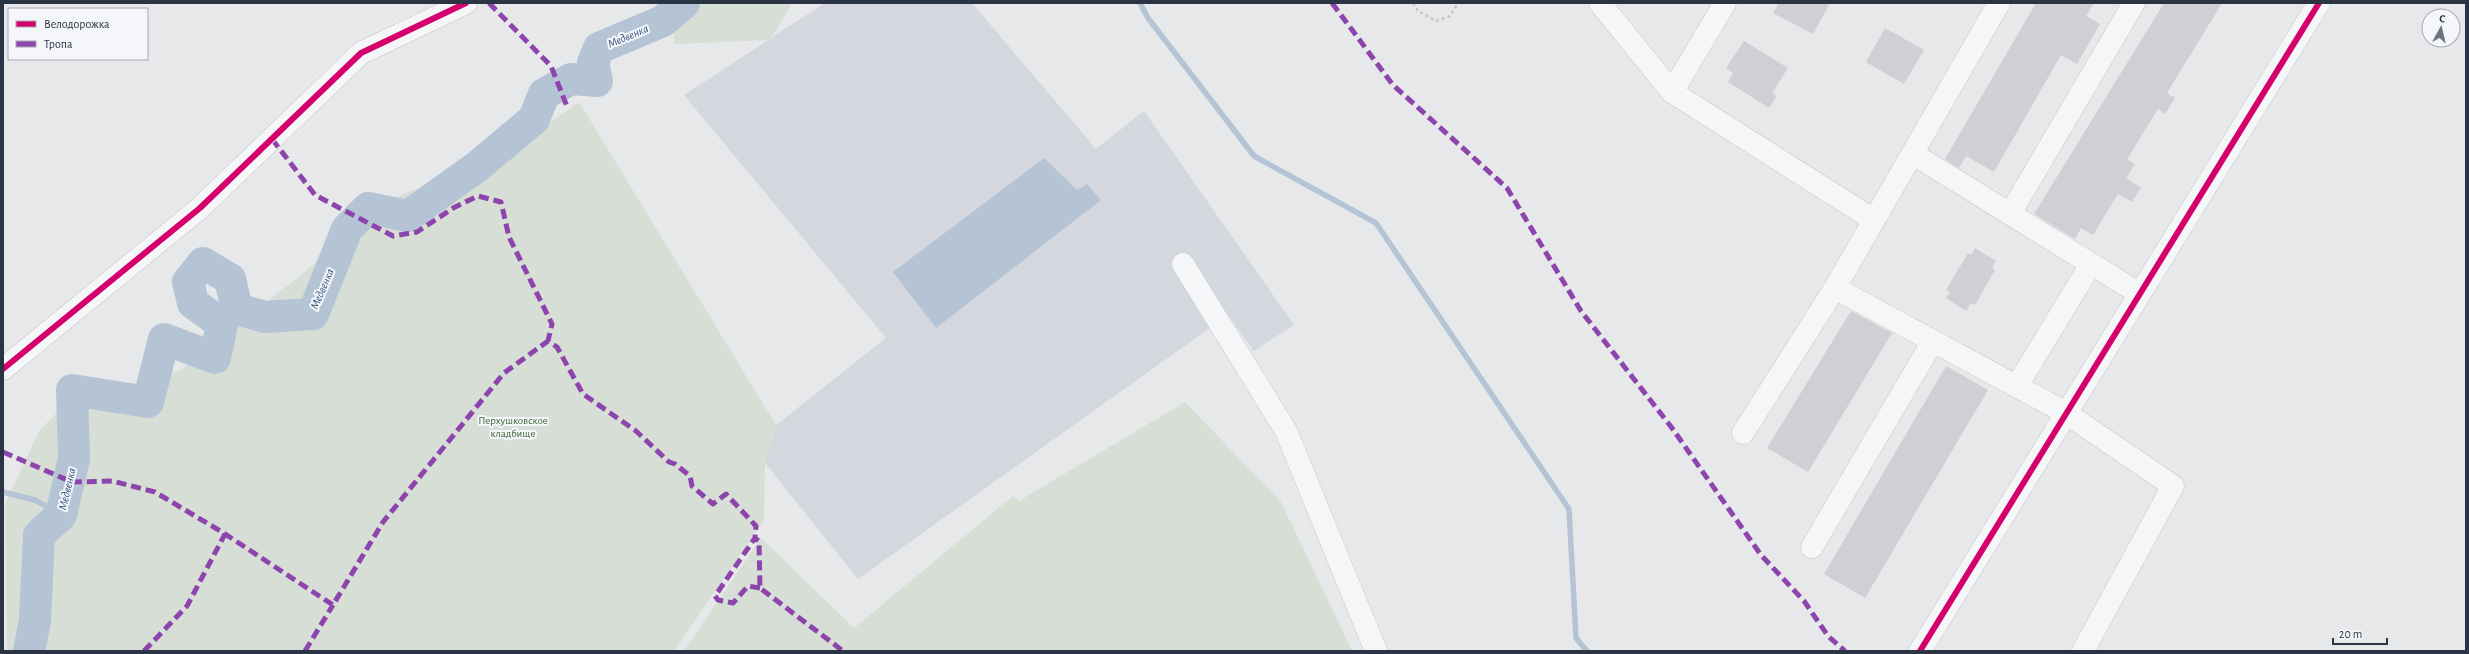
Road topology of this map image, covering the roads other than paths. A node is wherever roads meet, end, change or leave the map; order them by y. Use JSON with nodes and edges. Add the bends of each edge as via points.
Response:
{"nodes":[{"id":1,"x":466,"y":3,"type":"edge"},
{"id":2,"x":1600,"y":3,"type":"edge"},
{"id":3,"x":1725,"y":3,"type":"edge"},
{"id":4,"x":1999,"y":3,"type":"edge"},
{"id":5,"x":2134,"y":3,"type":"edge"},
{"id":6,"x":2319,"y":3,"type":"edge"},
{"id":7,"x":1672,"y":92,"type":"junction"},
{"id":8,"x":1913,"y":154,"type":"junction"},
{"id":9,"x":2010,"y":214,"type":"junction"},
{"id":10,"x":1874,"y":220,"type":"junction"},
{"id":11,"x":1183,"y":264,"type":"dead end"},
{"id":12,"x":2091,"y":264,"type":"junction"},
{"id":13,"x":1835,"y":288,"type":"junction"},
{"id":14,"x":2140,"y":294,"type":"junction"},
{"id":15,"x":1933,"y":341,"type":"junction"},
{"id":16,"x":3,"y":369,"type":"edge"},
{"id":17,"x":2017,"y":386,"type":"junction"},
{"id":18,"x":2066,"y":413,"type":"junction"},
{"id":19,"x":1743,"y":433,"type":"dead end"},
{"id":20,"x":1812,"y":547,"type":"dead end"},
{"id":21,"x":1376,"y":651,"type":"edge"},
{"id":22,"x":1920,"y":651,"type":"edge"},
{"id":23,"x":2083,"y":651,"type":"edge"}],
"edges":[{"from":1,"to":16,"type":"street","via":[[361,53],[200,208]]},
{"from":2,"to":7,"type":"street"},
{"from":3,"to":7,"type":"street"},
{"from":4,"to":8,"type":"street"},
{"from":5,"to":9,"type":"street"},
{"from":6,"to":14,"type":"street"},
{"from":7,"to":10,"type":"street"},
{"from":8,"to":9,"type":"street"},
{"from":8,"to":10,"type":"street"},
{"from":9,"to":12,"type":"street"},
{"from":10,"to":13,"type":"street"},
{"from":11,"to":21,"type":"street","via":[[1286,431]]},
{"from":12,"to":14,"type":"street"},
{"from":12,"to":17,"type":"street"},
{"from":13,"to":15,"type":"street"},
{"from":13,"to":19,"type":"street"},
{"from":14,"to":18,"type":"street"},
{"from":15,"to":17,"type":"street"},
{"from":15,"to":20,"type":"street"},
{"from":17,"to":18,"type":"street"},
{"from":18,"to":22,"type":"street"},
{"from":18,"to":23,"type":"street","via":[[2173,486]]}]}
